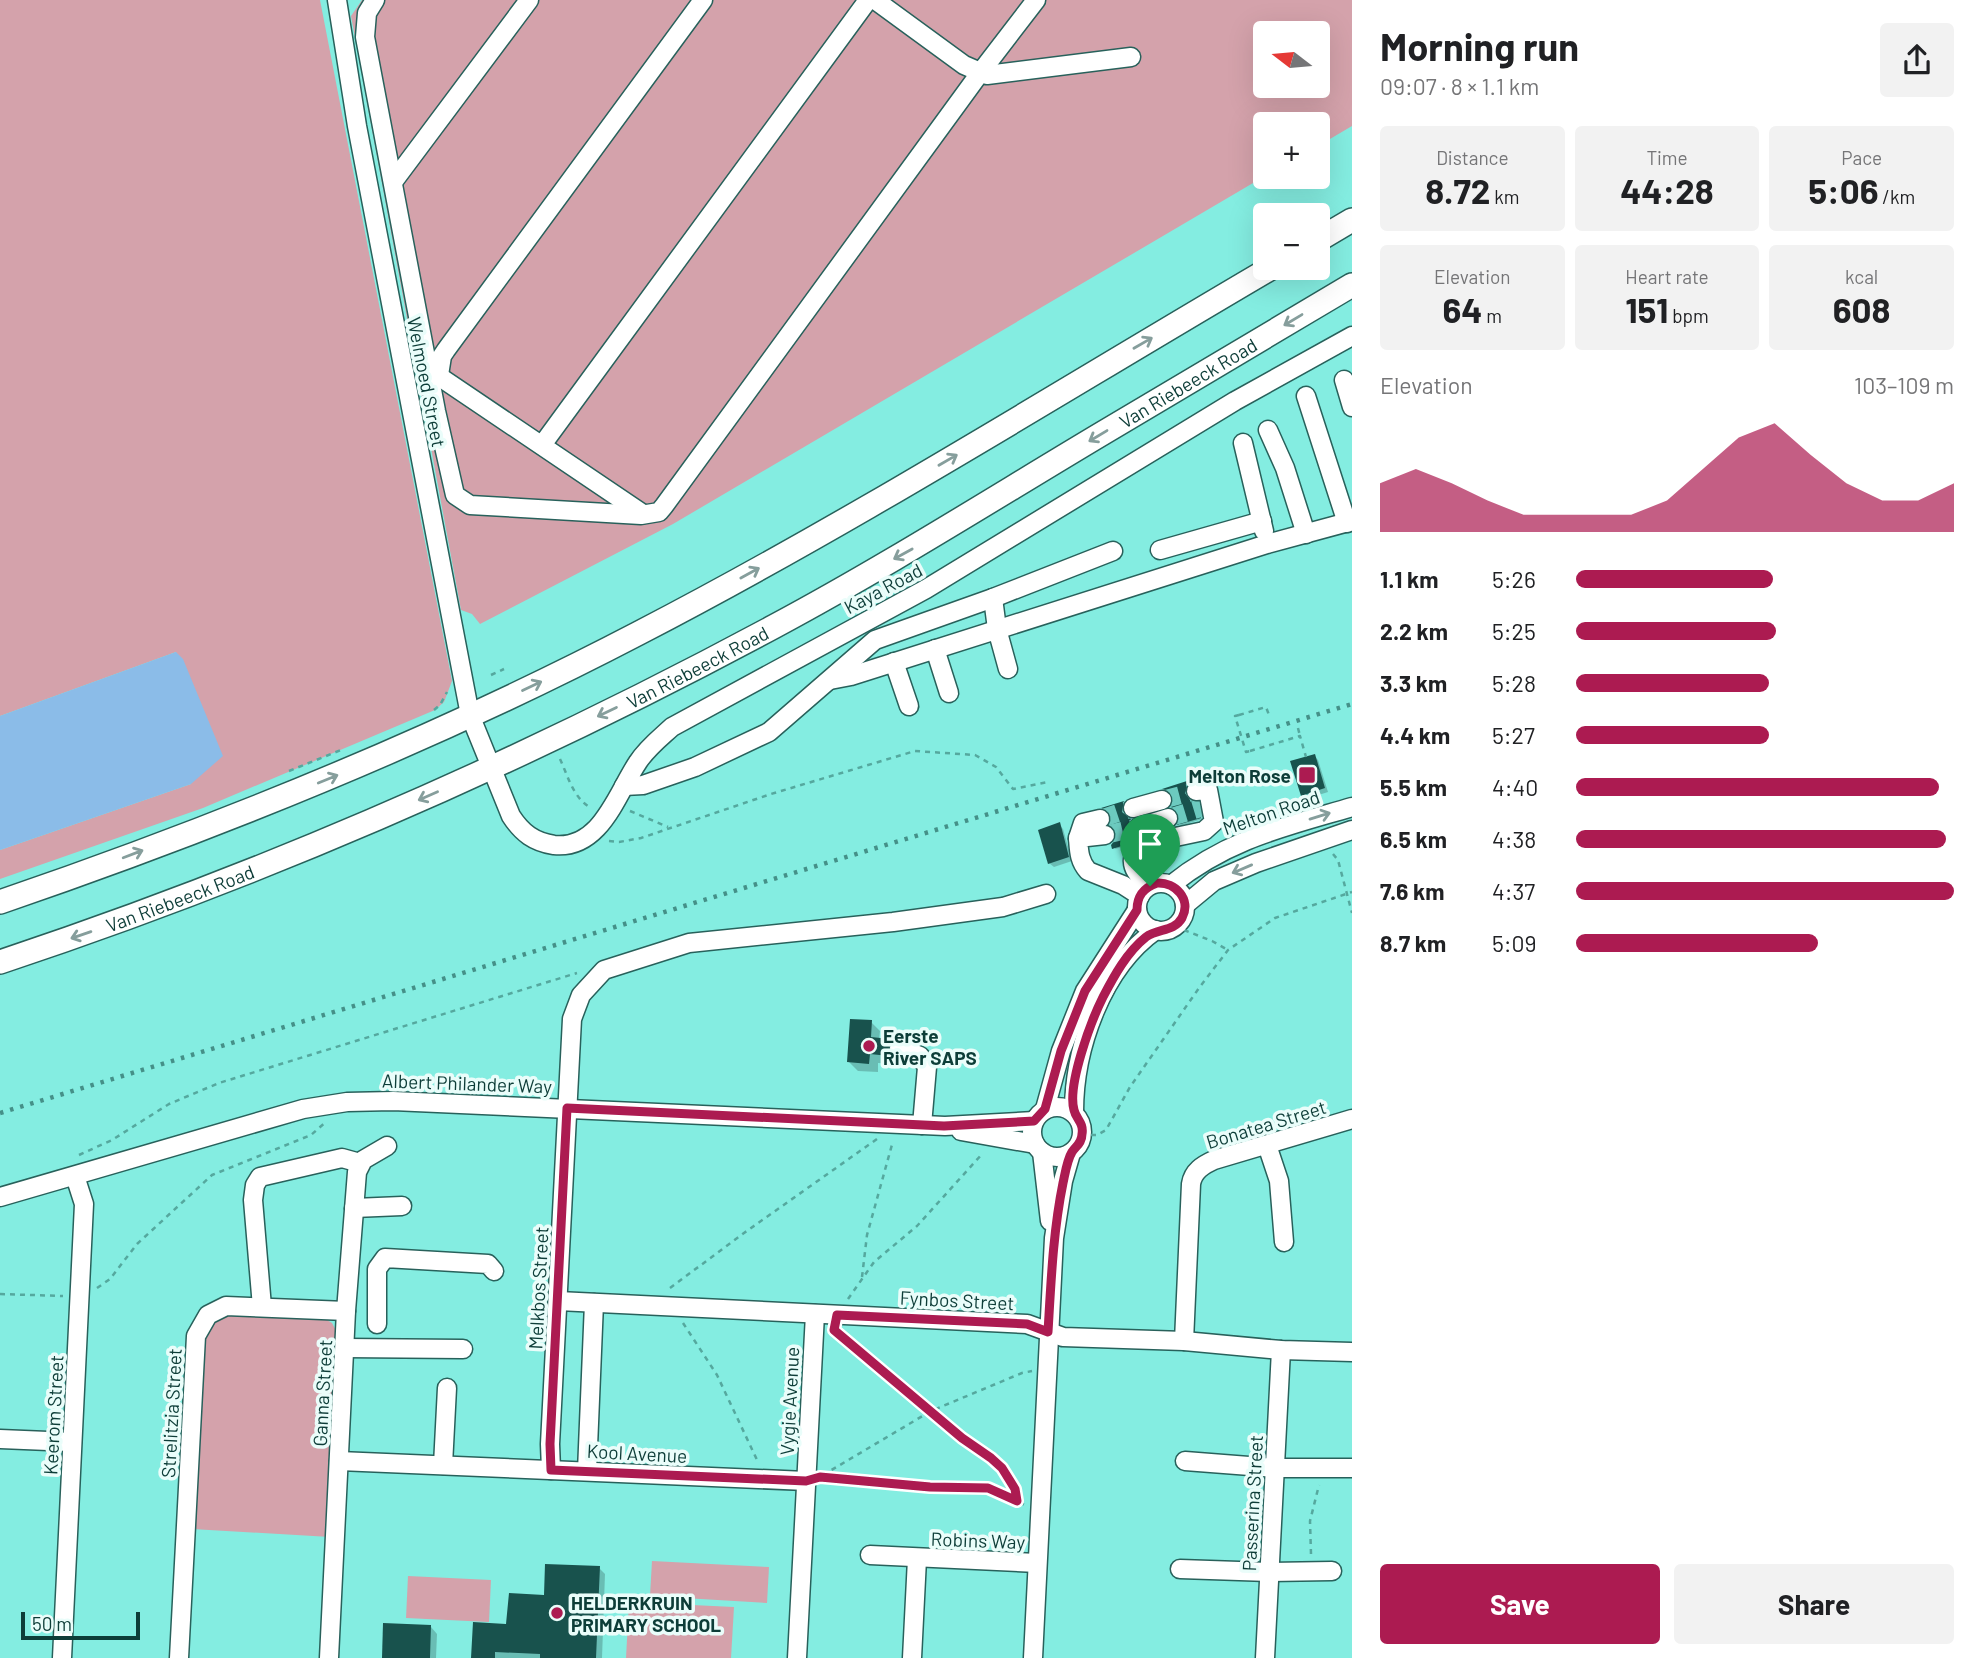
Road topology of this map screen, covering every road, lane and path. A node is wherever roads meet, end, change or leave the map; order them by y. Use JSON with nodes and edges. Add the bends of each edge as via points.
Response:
{"nodes":[{"id":1,"x":337,"y":0,"type":"edge"},
{"id":2,"x":375,"y":0,"type":"edge"},
{"id":3,"x":530,"y":0,"type":"edge"},
{"id":4,"x":702,"y":0,"type":"edge"},
{"id":5,"x":868,"y":0,"type":"edge"},
{"id":6,"x":875,"y":0,"type":"edge"},
{"id":7,"x":1037,"y":0,"type":"edge"},
{"id":8,"x":1130,"y":57,"type":"dead end"},
{"id":9,"x":980,"y":73,"type":"junction"},
{"id":10,"x":393,"y":182,"type":"junction"},
{"id":11,"x":1352,"y":220,"type":"edge"},
{"id":12,"x":1330,"y":233,"type":"edge"},
{"id":13,"x":1253,"y":279,"type":"edge"},
{"id":14,"x":1352,"y":285,"type":"edge"},
{"id":15,"x":1352,"y":336,"type":"edge"},
{"id":16,"x":434,"y":372,"type":"junction"},
{"id":17,"x":1343,"y":380,"type":"dead end"},
{"id":18,"x":1306,"y":396,"type":"dead end"},
{"id":19,"x":1352,"y":407,"type":"edge"},
{"id":20,"x":1268,"y":429,"type":"dead end"},
{"id":21,"x":1243,"y":443,"type":"dead end"},
{"id":22,"x":542,"y":445,"type":"junction"},
{"id":23,"x":644,"y":515,"type":"junction"},
{"id":24,"x":1262,"y":521,"type":"junction"},
{"id":25,"x":1350,"y":522,"type":"edge"},
{"id":26,"x":1306,"y":534,"type":"junction"},
{"id":27,"x":1268,"y":544,"type":"junction"},
{"id":28,"x":1160,"y":550,"type":"dead end"},
{"id":29,"x":1113,"y":551,"type":"dead end"},
{"id":30,"x":993,"y":598,"type":"junction"},
{"id":31,"x":996,"y":629,"type":"junction"},
{"id":32,"x":935,"y":649,"type":"junction"},
{"id":33,"x":894,"y":662,"type":"junction"},
{"id":34,"x":504,"y":669,"type":"dead end"},
{"id":35,"x":1008,"y":669,"type":"dead end"},
{"id":36,"x":491,"y":675,"type":"dead end"},
{"id":37,"x":830,"y":680,"type":"junction"},
{"id":38,"x":447,"y":692,"type":"dead end"},
{"id":39,"x":949,"y":693,"type":"dead end"},
{"id":40,"x":909,"y":706,"type":"dead end"},
{"id":41,"x":423,"y":715,"type":"dead end"},
{"id":42,"x":470,"y":715,"type":"junction"},
{"id":43,"x":1269,"y":715,"type":"dead end"},
{"id":44,"x":1298,"y":728,"type":"dead end"},
{"id":45,"x":1300,"y":736,"type":"junction"},
{"id":46,"x":351,"y":746,"type":"dead end"},
{"id":47,"x":1306,"y":757,"type":"dead end"},
{"id":48,"x":560,"y":759,"type":"dead end"},
{"id":49,"x":491,"y":769,"type":"junction"},
{"id":50,"x":283,"y":774,"type":"dead end"},
{"id":51,"x":1048,"y":782,"type":"dead end"},
{"id":52,"x":624,"y":786,"type":"junction"},
{"id":53,"x":1163,"y":800,"type":"tunnel mouth"},
{"id":54,"x":1203,"y":802,"type":"dead end"},
{"id":55,"x":1352,"y":807,"type":"edge"},
{"id":56,"x":591,"y":808,"type":"dead end"},
{"id":57,"x":1133,"y":808,"type":"tunnel mouth"},
{"id":58,"x":623,"y":809,"type":"dead end"},
{"id":59,"x":1168,"y":818,"type":"tunnel mouth"},
{"id":60,"x":668,"y":827,"type":"junction"},
{"id":61,"x":1102,"y":827,"type":"tunnel mouth"},
{"id":62,"x":1139,"y":827,"type":"tunnel mouth"},
{"id":63,"x":1352,"y":830,"type":"edge"},
{"id":64,"x":606,"y":840,"type":"dead end"},
{"id":65,"x":1331,"y":844,"type":"dead end"},
{"id":66,"x":1171,"y":885,"type":"junction"},
{"id":67,"x":1352,"y":892,"type":"edge"},
{"id":68,"x":1046,"y":894,"type":"dead end"},
{"id":69,"x":1346,"y":895,"type":"junction"},
{"id":70,"x":1142,"y":897,"type":"junction"},
{"id":71,"x":0,"y":902,"type":"edge"},
{"id":72,"x":1185,"y":905,"type":"junction"},
{"id":73,"x":1352,"y":913,"type":"edge"},
{"id":74,"x":1156,"y":930,"type":"junction"},
{"id":75,"x":1184,"y":930,"type":"dead end"},
{"id":76,"x":1228,"y":950,"type":"junction"},
{"id":77,"x":0,"y":962,"type":"edge"},
{"id":78,"x":597,"y":975,"type":"junction"},
{"id":79,"x":899,"y":1048,"type":"dead end"},
{"id":80,"x":567,"y":1108,"type":"junction"},
{"id":81,"x":1074,"y":1112,"type":"junction"},
{"id":82,"x":1040,"y":1115,"type":"junction"},
{"id":83,"x":332,"y":1116,"type":"dead end"},
{"id":84,"x":1352,"y":1119,"type":"edge"},
{"id":85,"x":922,"y":1125,"type":"junction"},
{"id":86,"x":944,"y":1126,"type":"junction"},
{"id":87,"x":883,"y":1135,"type":"dead end"},
{"id":88,"x":1091,"y":1135,"type":"dead end"},
{"id":89,"x":894,"y":1136,"type":"dead end"},
{"id":90,"x":985,"y":1144,"type":"dead end"},
{"id":91,"x":1267,"y":1145,"type":"junction"},
{"id":92,"x":387,"y":1146,"type":"dead end"},
{"id":93,"x":1038,"y":1148,"type":"junction"},
{"id":94,"x":1071,"y":1153,"type":"junction"},
{"id":95,"x":77,"y":1156,"type":"dead end"},
{"id":96,"x":360,"y":1163,"type":"junction"},
{"id":97,"x":75,"y":1176,"type":"junction"},
{"id":98,"x":0,"y":1197,"type":"edge"},
{"id":99,"x":402,"y":1206,"type":"dead end"},
{"id":100,"x":354,"y":1208,"type":"junction"},
{"id":101,"x":1054,"y":1238,"type":"junction"},
{"id":102,"x":1284,"y":1242,"type":"dead end"},
{"id":103,"x":349,"y":1267,"type":"junction"},
{"id":104,"x":377,"y":1269,"type":"junction"},
{"id":105,"x":494,"y":1271,"type":"dead end"},
{"id":106,"x":862,"y":1277,"type":"junction"},
{"id":107,"x":91,"y":1292,"type":"dead end"},
{"id":108,"x":0,"y":1294,"type":"edge"},
{"id":109,"x":67,"y":1296,"type":"dead end"},
{"id":110,"x":558,"y":1301,"type":"junction"},
{"id":111,"x":594,"y":1303,"type":"junction"},
{"id":112,"x":663,"y":1306,"type":"junction"},
{"id":113,"x":262,"y":1307,"type":"junction"},
{"id":114,"x":682,"y":1307,"type":"junction"},
{"id":115,"x":346,"y":1311,"type":"junction"},
{"id":116,"x":815,"y":1314,"type":"junction"},
{"id":117,"x":837,"y":1315,"type":"junction"},
{"id":118,"x":377,"y":1324,"type":"dead end"},
{"id":119,"x":1048,"y":1332,"type":"junction"},
{"id":120,"x":1184,"y":1341,"type":"junction"},
{"id":121,"x":345,"y":1348,"type":"junction"},
{"id":122,"x":463,"y":1349,"type":"dead end"},
{"id":123,"x":1281,"y":1350,"type":"junction"},
{"id":124,"x":1352,"y":1352,"type":"edge"},
{"id":125,"x":1035,"y":1371,"type":"dead end"},
{"id":126,"x":447,"y":1388,"type":"dead end"},
{"id":127,"x":931,"y":1411,"type":"junction"},
{"id":128,"x":0,"y":1438,"type":"edge"},
{"id":129,"x":72,"y":1443,"type":"junction"},
{"id":130,"x":340,"y":1461,"type":"junction"},
{"id":131,"x":1185,"y":1461,"type":"dead end"},
{"id":132,"x":443,"y":1465,"type":"junction"},
{"id":133,"x":1275,"y":1468,"type":"junction"},
{"id":134,"x":1322,"y":1468,"type":"junction"},
{"id":135,"x":1352,"y":1468,"type":"edge"},
{"id":136,"x":551,"y":1470,"type":"junction"},
{"id":137,"x":587,"y":1471,"type":"junction"},
{"id":138,"x":769,"y":1479,"type":"junction"},
{"id":139,"x":806,"y":1481,"type":"junction"},
{"id":140,"x":1017,"y":1501,"type":"junction"},
{"id":141,"x":1028,"y":1507,"type":"dead end"},
{"id":142,"x":870,"y":1555,"type":"dead end"},
{"id":143,"x":917,"y":1559,"type":"junction"},
{"id":144,"x":1037,"y":1563,"type":"junction"},
{"id":145,"x":1180,"y":1569,"type":"dead end"},
{"id":146,"x":1312,"y":1571,"type":"junction"},
{"id":147,"x":1332,"y":1571,"type":"dead end"},
{"id":148,"x":1269,"y":1572,"type":"junction"},
{"id":149,"x":62,"y":1658,"type":"edge"},
{"id":150,"x":178,"y":1658,"type":"edge"},
{"id":151,"x":329,"y":1658,"type":"edge"},
{"id":152,"x":797,"y":1658,"type":"edge"},
{"id":153,"x":912,"y":1658,"type":"edge"},
{"id":154,"x":1033,"y":1658,"type":"edge"},
{"id":155,"x":1265,"y":1658,"type":"edge"}],
"edges":[{"from":1,"to":42,"type":"street","name":"Welmoed Street"},
{"from":2,"to":10,"type":"street","via":[[367,13],[365,37]]},
{"from":3,"to":10,"type":"street"},
{"from":4,"to":16,"type":"street"},
{"from":5,"to":22,"type":"street"},
{"from":6,"to":9,"type":"street"},
{"from":7,"to":9,"type":"street"},
{"from":8,"to":9,"type":"street","via":[[994,76]]},
{"from":9,"to":23,"type":"street","via":[[664,506]]},
{"from":10,"to":16,"type":"street"},
{"from":11,"to":12,"type":"main road"},
{"from":42,"to":13,"type":"main road","one_way":true,"via":[[637,634],[811,540]]},
{"from":14,"to":49,"type":"main road","name":"Van Riebeeck Road","one_way":true,"via":[[788,619]]},
{"from":15,"to":52,"type":"street","name":"Kaya Road","via":[[1235,401],[926,589],[672,727],[649,748]]},
{"from":16,"to":22,"type":"street"},
{"from":16,"to":23,"type":"street","via":[[455,495],[462,501],[502,508]]},
{"from":17,"to":19,"type":"street"},
{"from":18,"to":25,"type":"street"},
{"from":20,"to":26,"type":"street"},
{"from":21,"to":24,"type":"street"},
{"from":22,"to":23,"type":"street"},
{"from":24,"to":27,"type":"street"},
{"from":24,"to":28,"type":"street"},
{"from":25,"to":26,"type":"street"},
{"from":26,"to":27,"type":"street"},
{"from":27,"to":31,"type":"street"},
{"from":29,"to":30,"type":"street"},
{"from":30,"to":31,"type":"street"},
{"from":30,"to":37,"type":"street","via":[[875,640]]},
{"from":31,"to":32,"type":"street"},
{"from":31,"to":35,"type":"street"},
{"from":32,"to":33,"type":"street"},
{"from":32,"to":39,"type":"street"},
{"from":33,"to":37,"type":"street"},
{"from":33,"to":40,"type":"street"},
{"from":34,"to":36,"type":"path"},
{"from":37,"to":52,"type":"street","via":[[769,733],[695,768],[643,785]]},
{"from":38,"to":41,"type":"path","via":[[440,705]]},
{"from":42,"to":49,"type":"street","name":"Welmoed Street"},
{"from":71,"to":42,"type":"main road","one_way":true,"via":[[265,805]]},
{"from":43,"to":45,"type":"path","bridge":true,"via":[[1266,707],[1235,716],[1246,752]]},
{"from":44,"to":45,"type":"path"},
{"from":45,"to":47,"type":"path"},
{"from":46,"to":50,"type":"path"},
{"from":48,"to":56,"type":"path","via":[[576,795]]},
{"from":49,"to":52,"type":"street","name":"Kaya Road","via":[[520,831],[562,846],[595,832]]},
{"from":49,"to":77,"type":"main road","name":"Van Riebeeck Road","one_way":true,"via":[[278,860]]},
{"from":51,"to":60,"type":"path","via":[[1013,789],[996,767],[975,755],[915,751]]},
{"from":53,"to":57,"type":"street"},
{"from":54,"to":70,"type":"street","via":[[1214,822],[1208,828],[1147,843],[1136,852],[1133,865]]},
{"from":66,"to":55,"type":"street","name":"Melton Road","one_way":true,"via":[[1193,867],[1244,839]]},
{"from":58,"to":60,"type":"path"},
{"from":59,"to":62,"type":"street"},
{"from":60,"to":64,"type":"path","via":[[641,838]]},
{"from":61,"to":70,"type":"street","via":[[1078,838],[1080,858],[1088,871]]},
{"from":63,"to":72,"type":"street","one_way":true,"via":[[1214,881]]},
{"from":65,"to":69,"type":"path"},
{"from":66,"to":70,"type":"street","via":[[1164,883]]},
{"from":66,"to":72,"type":"street"},
{"from":67,"to":69,"type":"path"},
{"from":68,"to":78,"type":"street","via":[[1003,907],[948,915],[690,943],[615,965]]},
{"from":69,"to":73,"type":"path"},
{"from":69,"to":76,"type":"path","via":[[1275,918]]},
{"from":70,"to":74,"type":"street","via":[[1144,923]]},
{"from":70,"to":82,"type":"street","via":[[1085,991]]},
{"from":72,"to":74,"type":"street","via":[[1177,925]]},
{"from":74,"to":81,"type":"street","via":[[1121,966],[1093,1015],[1077,1075]]},
{"from":75,"to":76,"type":"path"},
{"from":76,"to":88,"type":"path","via":[[1130,1087],[1106,1130]]},
{"from":78,"to":80,"type":"street","name":"Melkbos Street","via":[[581,996],[572,1019]]},
{"from":78,"to":95,"type":"path","via":[[580,972],[557,977],[219,1083],[169,1104]]},
{"from":79,"to":85,"type":"street","via":[[920,1056],[927,1067]]},
{"from":80,"to":85,"type":"street","name":"Albert Philander Way"},
{"from":80,"to":97,"type":"street","name":"Albert Philander Way","via":[[337,1103]]},
{"from":80,"to":110,"type":"street","name":"Melkbos Street"},
{"from":81,"to":82,"type":"street","via":[[1060,1106]]},
{"from":81,"to":94,"type":"street","via":[[1082,1136]]},
{"from":82,"to":86,"type":"street","name":"Albert Philander Way"},
{"from":82,"to":93,"type":"street","via":[[1032,1128]]},
{"from":83,"to":107,"type":"path","via":[[311,1135],[212,1175],[137,1244],[110,1279]]},
{"from":84,"to":91,"type":"street","name":"Bonatea Street"},
{"from":85,"to":86,"type":"street","name":"Albert Philander Way"},
{"from":86,"to":93,"type":"street","name":"Albert Philander Way"},
{"from":87,"to":112,"type":"path","via":[[664,1292]]},
{"from":89,"to":106,"type":"path","via":[[867,1235]]},
{"from":90,"to":106,"type":"path","via":[[917,1226]]},
{"from":91,"to":102,"type":"street","via":[[1279,1181]]},
{"from":91,"to":120,"type":"street","name":"Bonatea Street","via":[[1214,1160],[1192,1179]]},
{"from":92,"to":96,"type":"street"},
{"from":93,"to":94,"type":"street","via":[[1057,1157]]},
{"from":93,"to":101,"type":"street"},
{"from":94,"to":101,"type":"street"},
{"from":96,"to":100,"type":"street","name":"Ganna Street"},
{"from":96,"to":113,"type":"street","via":[[342,1158],[260,1177],[253,1200]]},
{"from":97,"to":98,"type":"street","name":"Albert Philander Way"},
{"from":97,"to":129,"type":"street","name":"Keerom Street","via":[[84,1204]]},
{"from":99,"to":100,"type":"street"},
{"from":100,"to":103,"type":"street","name":"Ganna Street"},
{"from":101,"to":119,"type":"street"},
{"from":103,"to":104,"type":"street"},
{"from":103,"to":115,"type":"street","name":"Ganna Street"},
{"from":104,"to":105,"type":"street","via":[[385,1258],[488,1264]]},
{"from":104,"to":118,"type":"street"},
{"from":106,"to":117,"type":"path"},
{"from":108,"to":109,"type":"path"},
{"from":110,"to":111,"type":"street","name":"Fynbos Street"},
{"from":110,"to":136,"type":"street","name":"Melkbos Street"},
{"from":111,"to":112,"type":"street","name":"Fynbos Street"},
{"from":111,"to":137,"type":"street"},
{"from":112,"to":114,"type":"street","name":"Fynbos Street"},
{"from":113,"to":115,"type":"street","name":"Strelitzia Street"},
{"from":113,"to":150,"type":"street","name":"Strelitzia Street","via":[[219,1308],[202,1321],[196,1336]]},
{"from":114,"to":116,"type":"street","name":"Fynbos Street"},
{"from":114,"to":138,"type":"path","via":[[683,1325],[718,1375]]},
{"from":115,"to":121,"type":"street","name":"Ganna Street"},
{"from":116,"to":117,"type":"street","name":"Fynbos Street"},
{"from":116,"to":139,"type":"street","name":"Vygie Avenue"},
{"from":117,"to":119,"type":"street","name":"Fynbos Street","via":[[1027,1324]]},
{"from":117,"to":127,"type":"path","via":[[834,1330]]},
{"from":119,"to":120,"type":"street","name":"Fynbos Street","via":[[1067,1337]]},
{"from":119,"to":144,"type":"street"},
{"from":120,"to":123,"type":"street","name":"Fynbos Street"},
{"from":121,"to":122,"type":"street"},
{"from":121,"to":130,"type":"street","name":"Ganna Street"},
{"from":123,"to":124,"type":"street","name":"Fynbos Street"},
{"from":123,"to":133,"type":"street","name":"Passerina Street"},
{"from":125,"to":127,"type":"path"},
{"from":126,"to":132,"type":"street"},
{"from":127,"to":140,"type":"path","via":[[1002,1468]]},
{"from":127,"to":140,"type":"path","via":[[820,1477],[988,1488]]},
{"from":128,"to":129,"type":"street"},
{"from":129,"to":149,"type":"street","name":"Keerom Street"},
{"from":130,"to":132,"type":"street","name":"Kool Avenue"},
{"from":130,"to":151,"type":"street","name":"Ganna Street"},
{"from":131,"to":133,"type":"street"},
{"from":132,"to":136,"type":"street","name":"Kool Avenue"},
{"from":133,"to":134,"type":"street"},
{"from":133,"to":148,"type":"street","name":"Passerina Street"},
{"from":134,"to":135,"type":"street"},
{"from":134,"to":146,"type":"path","via":[[1310,1521]]},
{"from":136,"to":137,"type":"street","name":"Kool Avenue"},
{"from":137,"to":138,"type":"street","name":"Kool Avenue"},
{"from":138,"to":139,"type":"street","name":"Kool Avenue"},
{"from":139,"to":152,"type":"street","name":"Vygie Avenue"},
{"from":140,"to":141,"type":"path"},
{"from":142,"to":143,"type":"street","name":"Robins Way"},
{"from":143,"to":144,"type":"street","name":"Robins Way"},
{"from":143,"to":153,"type":"street","name":"Robins Way"},
{"from":144,"to":154,"type":"street"},
{"from":145,"to":148,"type":"street"},
{"from":146,"to":147,"type":"street"},
{"from":146,"to":148,"type":"street"},
{"from":148,"to":155,"type":"street","name":"Passerina Street"}]}
